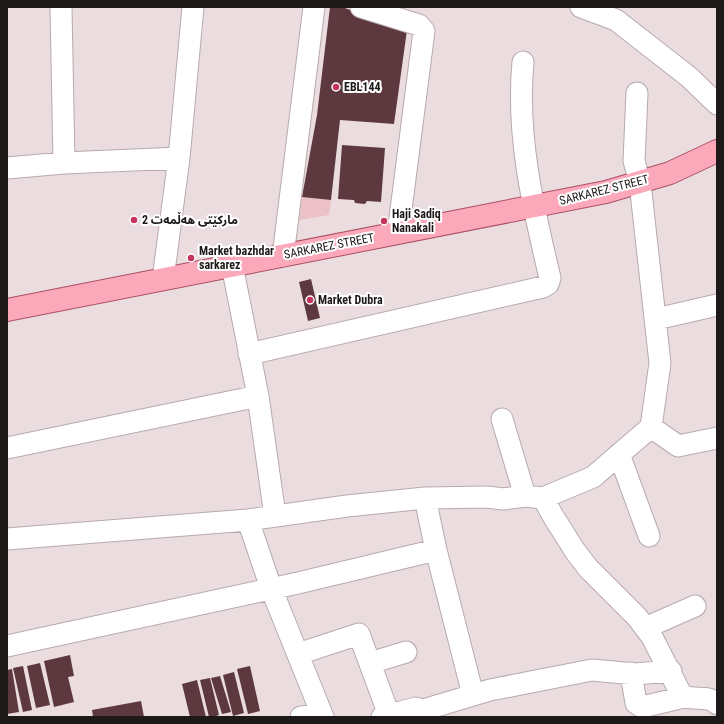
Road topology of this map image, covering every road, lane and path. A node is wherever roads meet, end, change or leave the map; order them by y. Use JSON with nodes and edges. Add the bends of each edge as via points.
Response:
{"nodes":[{"id":1,"x":61,"y":7,"type":"edge"},
{"id":2,"x":193,"y":7,"type":"edge"},
{"id":3,"x":314,"y":7,"type":"edge"},
{"id":4,"x":361,"y":7,"type":"edge"},
{"id":5,"x":581,"y":7,"type":"edge"},
{"id":6,"x":618,"y":13,"type":"edge"},
{"id":7,"x":523,"y":62,"type":"dead end"},
{"id":8,"x":637,"y":93,"type":"dead end"},
{"id":9,"x":717,"y":104,"type":"edge"},
{"id":10,"x":717,"y":151,"type":"edge"},
{"id":11,"x":179,"y":158,"type":"junction"},
{"id":12,"x":64,"y":163,"type":"junction"},
{"id":13,"x":7,"y":168,"type":"edge"},
{"id":14,"x":640,"y":183,"type":"junction"},
{"id":15,"x":533,"y":207,"type":"junction"},
{"id":16,"x":398,"y":233,"type":"junction"},
{"id":17,"x":283,"y":256,"type":"junction"},
{"id":18,"x":232,"y":265,"type":"junction"},
{"id":19,"x":163,"y":279,"type":"junction"},
{"id":20,"x":717,"y":305,"type":"edge"},
{"id":21,"x":7,"y":310,"type":"edge"},
{"id":22,"x":656,"y":319,"type":"junction"},
{"id":23,"x":249,"y":354,"type":"junction"},
{"id":24,"x":258,"y":396,"type":"junction"},
{"id":25,"x":502,"y":419,"type":"dead end"},
{"id":26,"x":650,"y":427,"type":"junction"},
{"id":27,"x":717,"y":438,"type":"edge"},
{"id":28,"x":7,"y":448,"type":"edge"},
{"id":29,"x":619,"y":454,"type":"junction"},
{"id":30,"x":534,"y":497,"type":"junction"},
{"id":31,"x":425,"y":498,"type":"junction"},
{"id":32,"x":275,"y":516,"type":"junction"},
{"id":33,"x":248,"y":520,"type":"junction"},
{"id":34,"x":650,"y":536,"type":"dead end"},
{"id":35,"x":7,"y":539,"type":"edge"},
{"id":36,"x":436,"y":550,"type":"junction"},
{"id":37,"x":271,"y":588,"type":"junction"},
{"id":38,"x":695,"y":606,"type":"dead end"},
{"id":39,"x":645,"y":628,"type":"junction"},
{"id":40,"x":7,"y":646,"type":"edge"},
{"id":41,"x":406,"y":652,"type":"dead end"},
{"id":42,"x":298,"y":654,"type":"junction"},
{"id":43,"x":370,"y":663,"type":"junction"},
{"id":44,"x":671,"y":671,"type":"junction"},
{"id":45,"x":631,"y":673,"type":"junction"},
{"id":46,"x":473,"y":695,"type":"junction"},
{"id":47,"x":684,"y":696,"type":"junction"},
{"id":48,"x":717,"y":702,"type":"edge"},
{"id":49,"x":424,"y":713,"type":"edge"},
{"id":50,"x":323,"y":716,"type":"edge"},
{"id":51,"x":385,"y":716,"type":"edge"},
{"id":52,"x":301,"y":717,"type":"edge"}],
"edges":[{"from":1,"to":12,"type":"street"},
{"from":2,"to":11,"type":"street"},
{"from":3,"to":17,"type":"street"},
{"from":4,"to":16,"type":"street","via":[[419,25],[424,31]]},
{"from":5,"to":6,"type":"street"},
{"from":6,"to":9,"type":"street"},
{"from":7,"to":15,"type":"street","via":[[520,90],[522,127]]},
{"from":8,"to":14,"type":"street","via":[[634,161]]},
{"from":10,"to":14,"type":"main road","name":"SARKAREZ STREET","via":[[670,173]]},
{"from":11,"to":12,"type":"street"},
{"from":11,"to":19,"type":"street"},
{"from":12,"to":13,"type":"street"},
{"from":14,"to":15,"type":"main road","name":"SARKAREZ STREET"},
{"from":14,"to":22,"type":"street"},
{"from":15,"to":16,"type":"main road","name":"SARKAREZ STREET"},
{"from":15,"to":23,"type":"street","via":[[550,278],[548,284],[543,287]]},
{"from":16,"to":17,"type":"main road","name":"SARKAREZ STREET"},
{"from":17,"to":18,"type":"main road","name":"SARKAREZ STREET"},
{"from":18,"to":19,"type":"main road","name":"SARKAREZ STREET"},
{"from":18,"to":23,"type":"street"},
{"from":19,"to":21,"type":"main road","name":"SARKAREZ STREET"},
{"from":20,"to":22,"type":"street"},
{"from":22,"to":26,"type":"street","via":[[660,363]]},
{"from":23,"to":24,"type":"street"},
{"from":24,"to":28,"type":"street"},
{"from":24,"to":32,"type":"street"},
{"from":25,"to":30,"type":"street"},
{"from":26,"to":27,"type":"street","via":[[678,446]]},
{"from":26,"to":29,"type":"street"},
{"from":29,"to":30,"type":"street","via":[[593,477]]},
{"from":29,"to":34,"type":"street"},
{"from":30,"to":31,"type":"street"},
{"from":30,"to":39,"type":"street","via":[[556,522],[588,568]]},
{"from":31,"to":32,"type":"street"},
{"from":31,"to":36,"type":"street"},
{"from":32,"to":33,"type":"street"},
{"from":33,"to":35,"type":"street"},
{"from":33,"to":37,"type":"street"},
{"from":36,"to":37,"type":"street"},
{"from":36,"to":46,"type":"street"},
{"from":37,"to":40,"type":"street"},
{"from":37,"to":42,"type":"street"},
{"from":38,"to":39,"type":"street"},
{"from":39,"to":44,"type":"street"},
{"from":41,"to":43,"type":"street"},
{"from":42,"to":43,"type":"street","via":[[359,634]]},
{"from":42,"to":50,"type":"street"},
{"from":43,"to":51,"type":"street"},
{"from":44,"to":45,"type":"street"},
{"from":44,"to":47,"type":"street"},
{"from":45,"to":46,"type":"street","via":[[592,670]]},
{"from":45,"to":47,"type":"street","via":[[636,703],[639,706]]},
{"from":46,"to":49,"type":"street"},
{"from":47,"to":48,"type":"street","via":[[708,698]]},
{"from":49,"to":51,"type":"street","via":[[416,708]]},
{"from":50,"to":52,"type":"street"}]}
